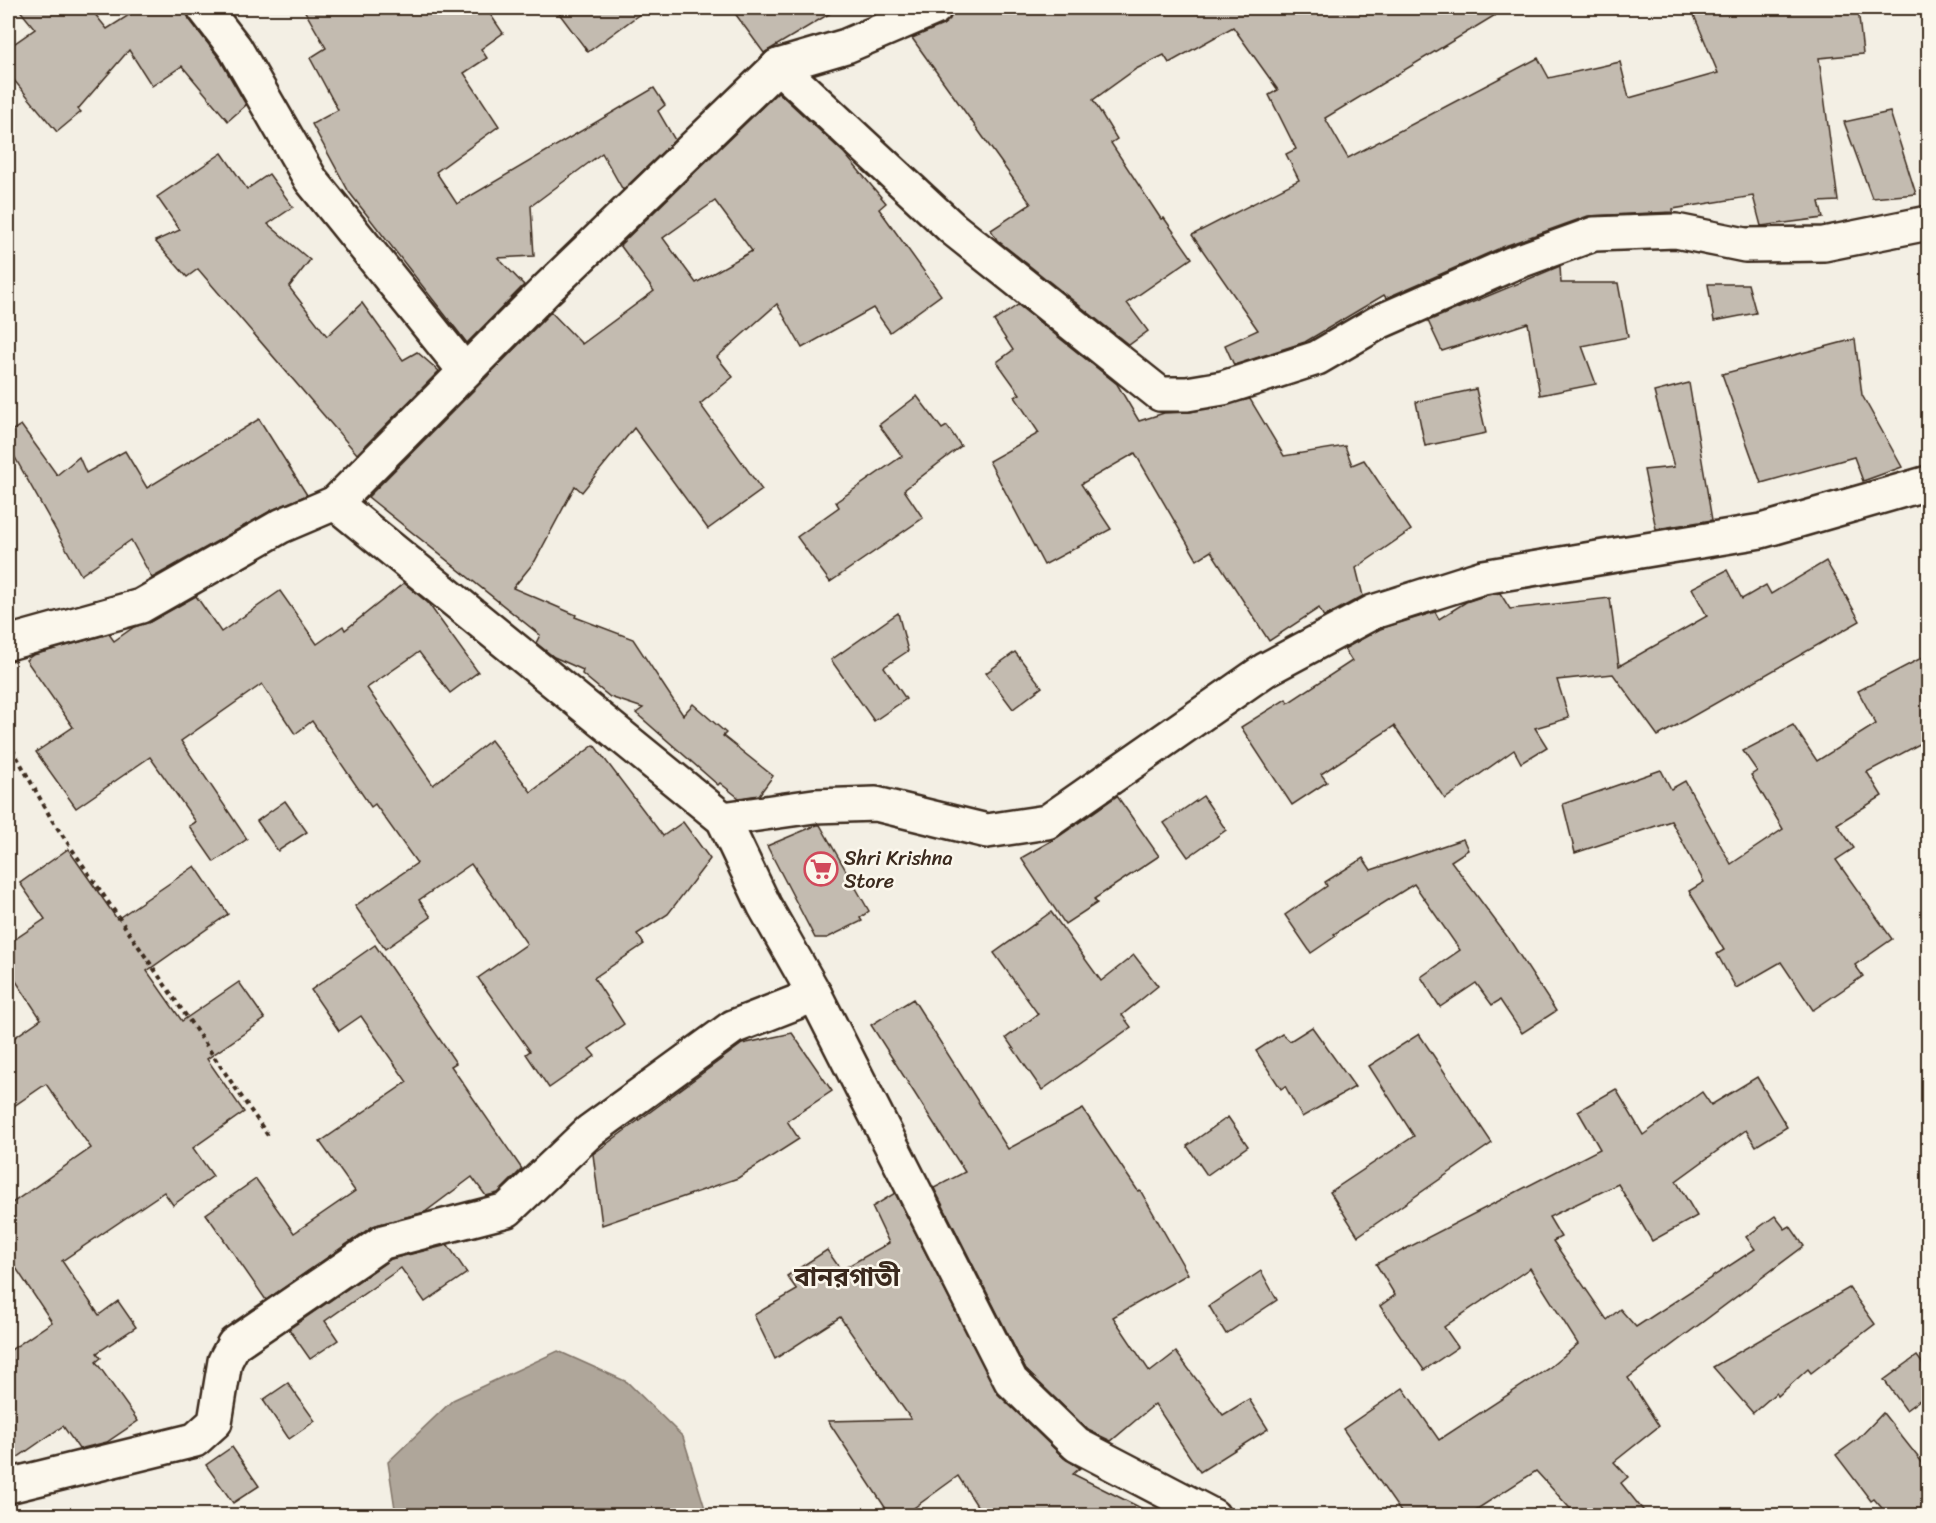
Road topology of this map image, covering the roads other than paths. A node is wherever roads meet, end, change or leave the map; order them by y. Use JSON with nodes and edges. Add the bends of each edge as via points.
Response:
{"nodes":[{"id":1,"x":204,"y":8,"type":"edge"},
{"id":2,"x":935,"y":8,"type":"edge"},
{"id":3,"x":778,"y":66,"type":"junction"},
{"id":4,"x":1929,"y":223,"type":"edge"},
{"id":5,"x":465,"y":371,"type":"junction"},
{"id":6,"x":1929,"y":483,"type":"edge"},
{"id":7,"x":335,"y":503,"type":"junction"},
{"id":8,"x":8,"y":643,"type":"edge"},
{"id":9,"x":723,"y":819,"type":"junction"},
{"id":10,"x":815,"y":995,"type":"junction"},
{"id":11,"x":8,"y":1486,"type":"edge"},
{"id":12,"x":1213,"y":1515,"type":"edge"}],
"edges":[{"from":1,"to":5,"type":"street","via":[[235,48],[311,180]]},
{"from":2,"to":3,"type":"street","via":[[846,46]]},
{"from":3,"to":4,"type":"street","via":[[952,228],[1160,394],[1223,388],[1317,358],[1379,322],[1511,264],[1594,234],[1676,231],[1745,245],[1824,244]]},
{"from":3,"to":5,"type":"street"},
{"from":5,"to":7,"type":"street"},
{"from":6,"to":9,"type":"street","via":[[1761,531],[1483,578],[1373,612],[1264,670],[1047,822],[987,831],[876,804],[814,806]]},
{"from":7,"to":8,"type":"street","via":[[282,526],[141,606]]},
{"from":7,"to":9,"type":"street"},
{"from":9,"to":10,"type":"street","via":[[764,904]]},
{"from":10,"to":11,"type":"street","via":[[733,1027],[590,1131],[507,1210],[382,1242],[234,1344],[225,1361],[215,1422],[195,1440]]},
{"from":10,"to":12,"type":"street","via":[[1011,1381],[1077,1445]]}]}
